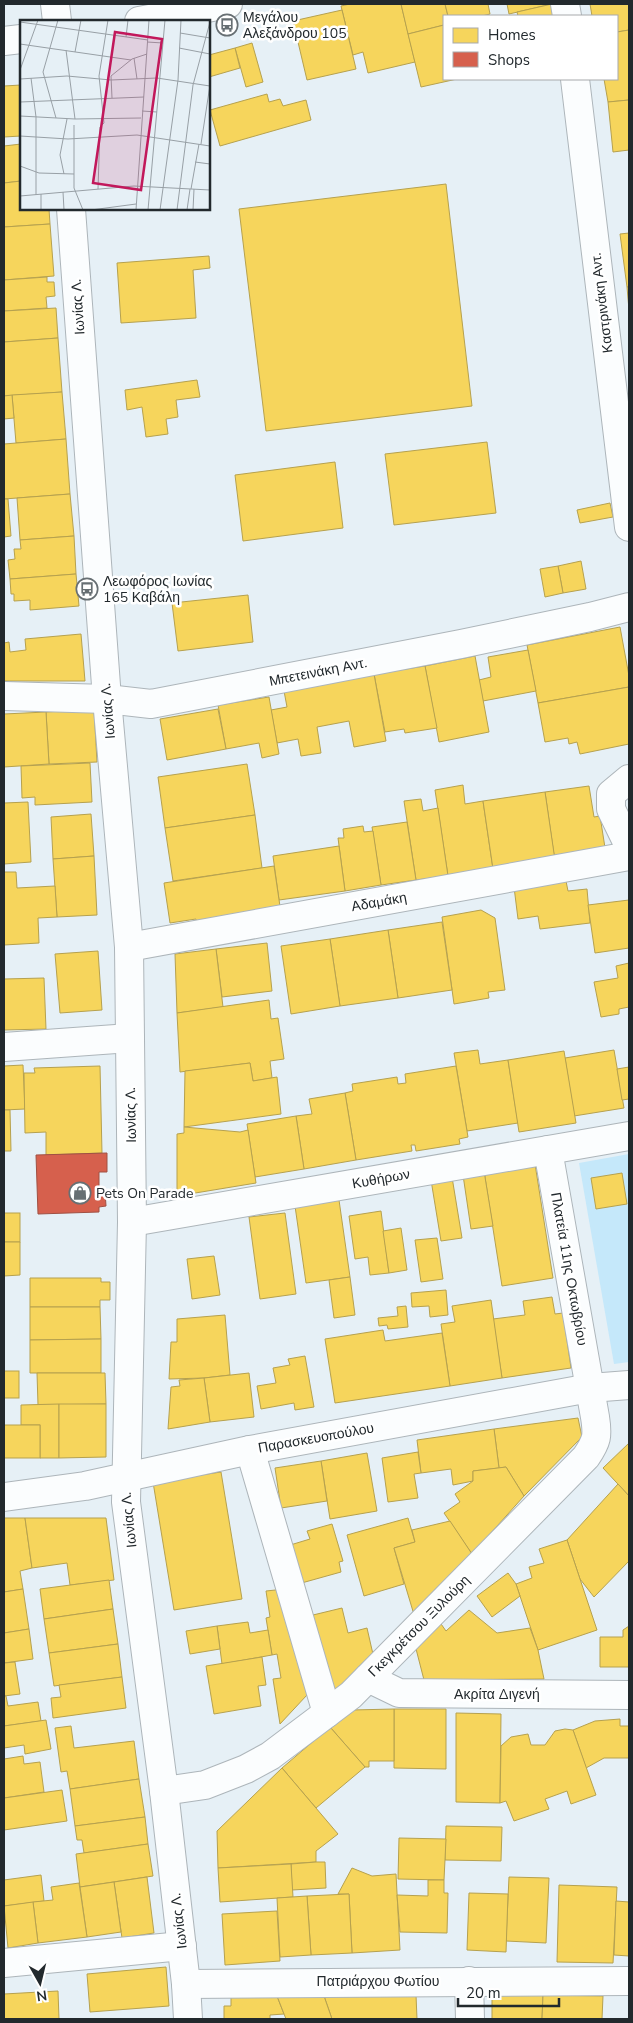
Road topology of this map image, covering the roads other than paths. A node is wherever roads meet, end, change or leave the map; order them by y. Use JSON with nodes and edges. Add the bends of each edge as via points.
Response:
{"nodes":[{"id":1,"x":55,"y":4,"type":"edge"},
{"id":2,"x":228,"y":4,"type":"edge"},
{"id":3,"x":56,"y":20,"type":"edge"},
{"id":4,"x":144,"y":20,"type":"edge"},
{"id":5,"x":20,"y":39,"type":"edge"},
{"id":6,"x":4,"y":41,"type":"edge"},
{"id":7,"x":575,"y":80,"type":"edge"},
{"id":8,"x":71,"y":210,"type":"edge"},
{"id":9,"x":629,"y":527,"type":"edge"},
{"id":10,"x":629,"y":607,"type":"edge"},
{"id":11,"x":4,"y":696,"type":"edge"},
{"id":12,"x":107,"y":699,"type":"junction"},
{"id":13,"x":629,"y":779,"type":"edge"},
{"id":14,"x":629,"y":846,"type":"edge"},
{"id":15,"x":629,"y":856,"type":"edge"},
{"id":16,"x":130,"y":947,"type":"junction"},
{"id":17,"x":130,"y":1038,"type":"junction"},
{"id":18,"x":4,"y":1047,"type":"edge"},
{"id":19,"x":629,"y":1136,"type":"edge"},
{"id":20,"x":548,"y":1150,"type":"junction"},
{"id":21,"x":132,"y":1222,"type":"junction"},
{"id":22,"x":629,"y":1384,"type":"edge"},
{"id":23,"x":590,"y":1388,"type":"junction"},
{"id":24,"x":250,"y":1450,"type":"junction"},
{"id":25,"x":125,"y":1477,"type":"junction"},
{"id":26,"x":4,"y":1497,"type":"edge"},
{"id":27,"x":368,"y":1678,"type":"junction"},
{"id":28,"x":629,"y":1695,"type":"edge"},
{"id":29,"x":327,"y":1713,"type":"junction"},
{"id":30,"x":164,"y":1791,"type":"junction"},
{"id":31,"x":182,"y":1946,"type":"junction"},
{"id":32,"x":4,"y":1963,"type":"edge"},
{"id":33,"x":469,"y":1981,"type":"junction"},
{"id":34,"x":629,"y":1981,"type":"edge"},
{"id":35,"x":186,"y":1984,"type":"junction"},
{"id":36,"x":188,"y":2019,"type":"edge"},
{"id":37,"x":470,"y":2019,"type":"edge"}],
"edges":[{"from":1,"to":3,"type":"street"},
{"from":2,"to":4,"type":"street"},
{"from":5,"to":6,"type":"street"},
{"from":7,"to":9,"type":"street","name":"Καστρινάκη Αντ."},
{"from":8,"to":12,"type":"street","name":"Ιωνίας Λ."},
{"from":10,"to":12,"type":"street","name":"Μπετεινάκη Αντ.","via":[[183,699],[151,704]]},
{"from":11,"to":12,"type":"street","name":"Μπετεινάκη Αντ."},
{"from":12,"to":16,"type":"street","name":"Ιωνίας Λ."},
{"from":13,"to":14,"type":"street","via":[[611,794],[611,808]]},
{"from":15,"to":16,"type":"street","name":"Αδαμάκη"},
{"from":16,"to":17,"type":"street","name":"Ιωνίας Λ."},
{"from":17,"to":18,"type":"street"},
{"from":17,"to":21,"type":"street","name":"Ιωνίας Λ."},
{"from":19,"to":20,"type":"street","name":"Κυθήρων"},
{"from":20,"to":21,"type":"street","name":"Κυθήρων"},
{"from":20,"to":23,"type":"street","name":"Πλατεία 11ης Οκτωβρίου"},
{"from":21,"to":25,"type":"street","name":"Ιωνίας Λ."},
{"from":22,"to":23,"type":"street","name":"Παρασκευοπούλου"},
{"from":23,"to":24,"type":"street","name":"Παρασκευοπούλου"},
{"from":23,"to":27,"type":"street","name":"Γκεγκρέτσου Ξυλούρη","via":[[597,1434],[595,1445]]},
{"from":24,"to":25,"type":"street","name":"Παρασκευοπούλου"},
{"from":24,"to":29,"type":"street"},
{"from":25,"to":26,"type":"street","name":"Παρασκευοπούλου"},
{"from":25,"to":30,"type":"street","name":"Ιωνίας Λ.","via":[[128,1524]]},
{"from":27,"to":28,"type":"street","name":"Ακρίτα Διγενή","via":[[399,1693]]},
{"from":27,"to":29,"type":"street","name":"Γκεγκρέτσου Ξυλούρη"},
{"from":29,"to":30,"type":"street","name":"Γκεγκρέτσου Ξυλούρη","via":[[246,1770],[205,1786]]},
{"from":30,"to":31,"type":"street","name":"Ιωνίας Λ."},
{"from":31,"to":32,"type":"street"},
{"from":31,"to":35,"type":"street","name":"Ιωνίας Λ."},
{"from":33,"to":34,"type":"street","name":"Πατριάρχου Φωτίου"},
{"from":33,"to":35,"type":"street","name":"Πατριάρχου Φωτίου"},
{"from":33,"to":37,"type":"street"},
{"from":35,"to":36,"type":"street","name":"Ιωνίας Λ."}]}
